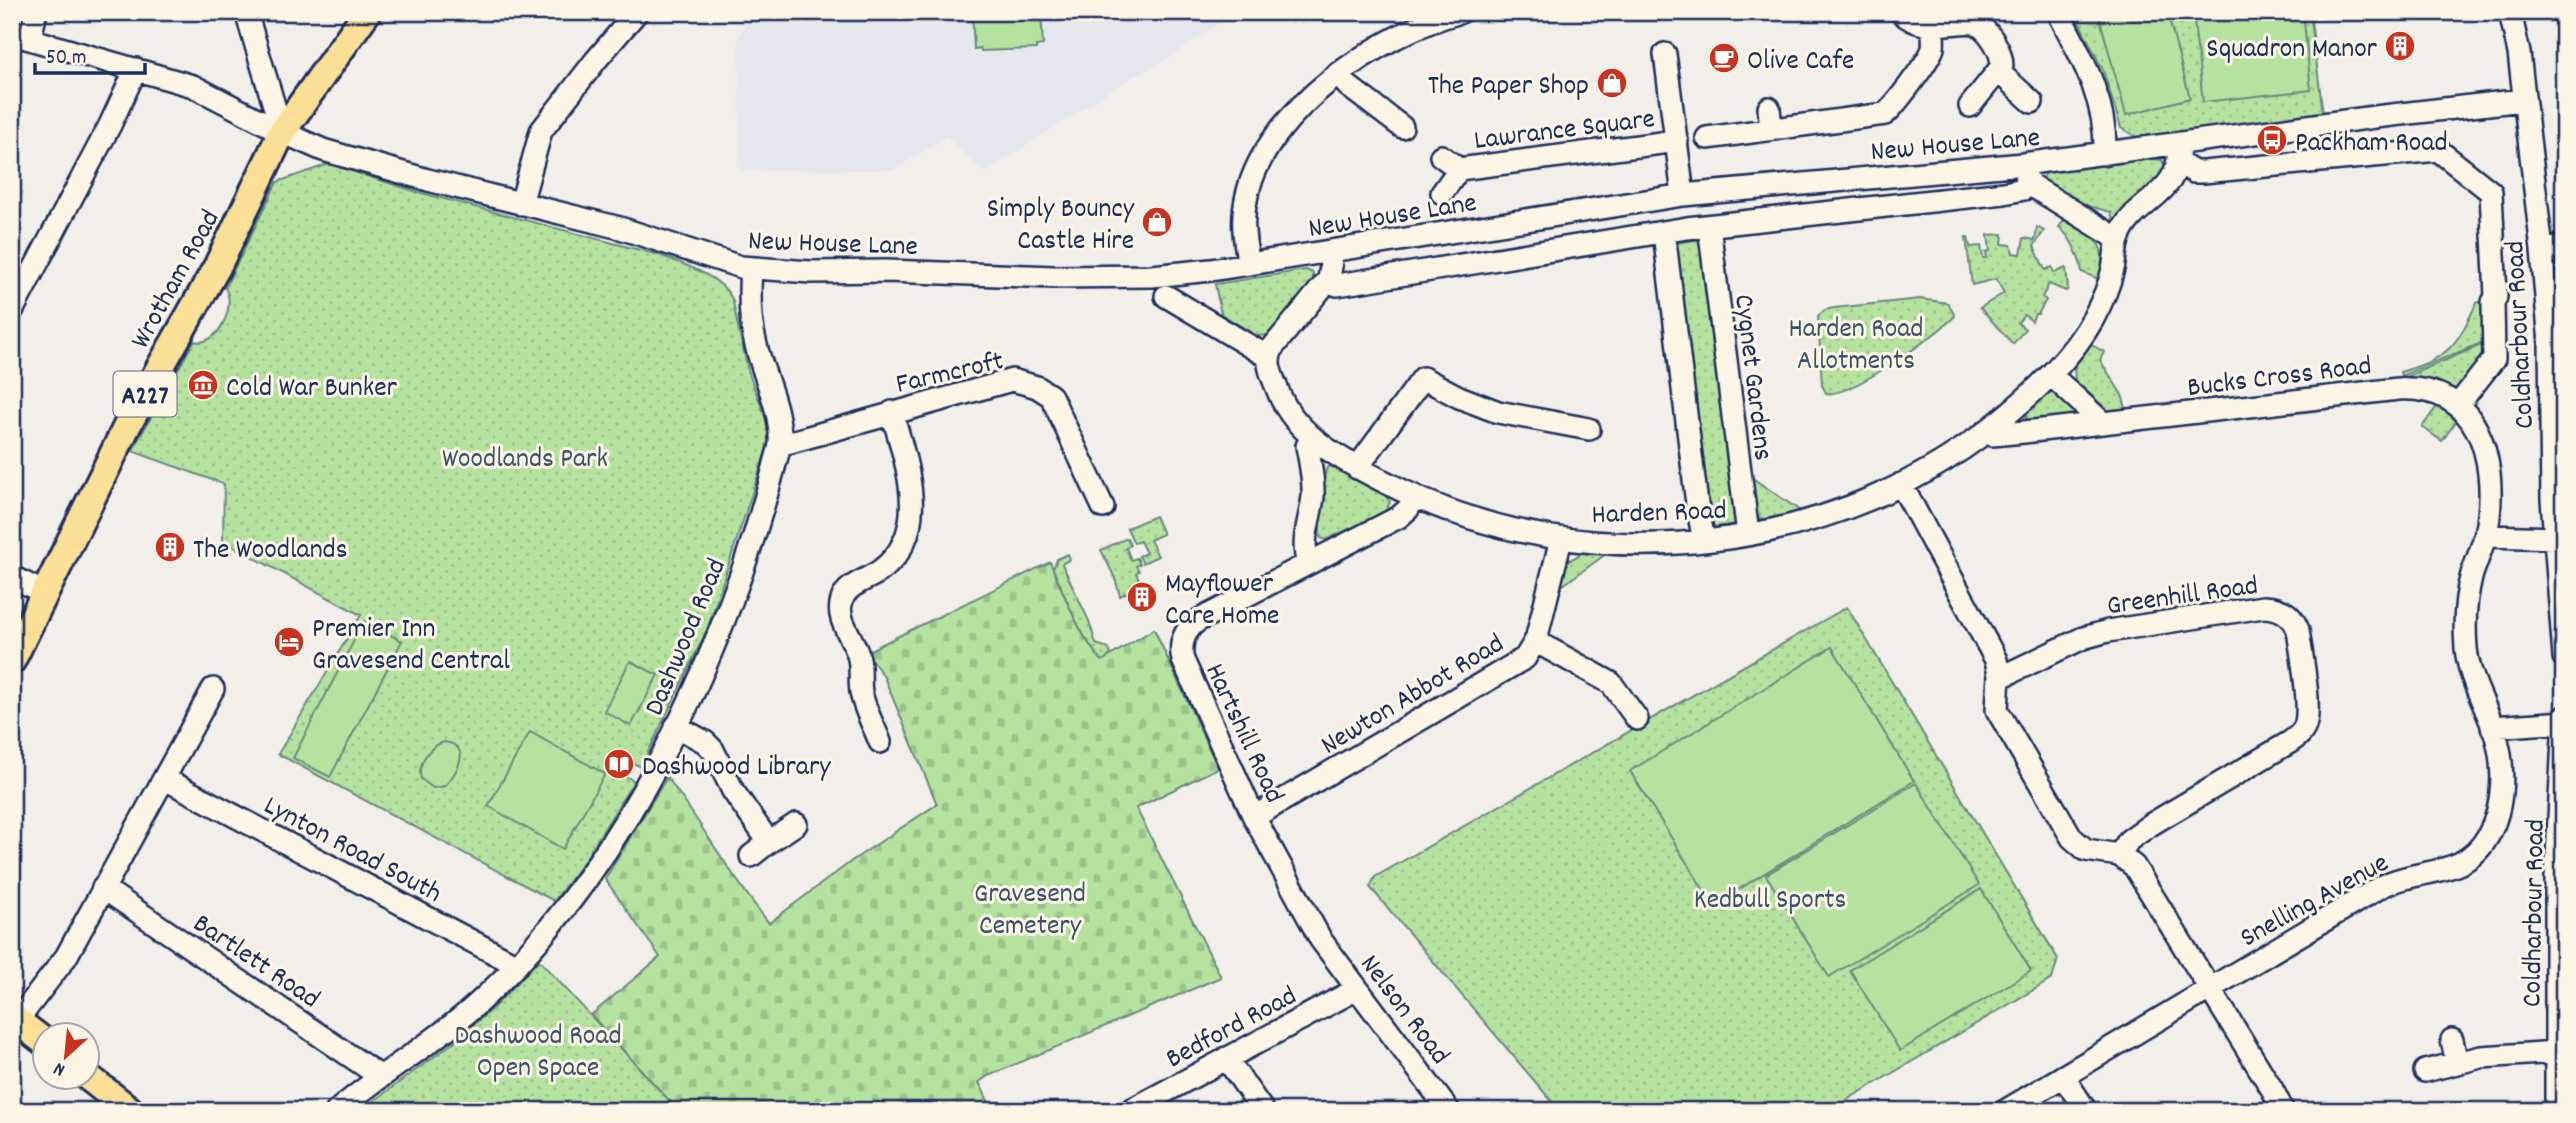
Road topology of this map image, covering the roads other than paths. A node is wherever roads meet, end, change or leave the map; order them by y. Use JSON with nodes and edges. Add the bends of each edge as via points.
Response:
{"nodes":[{"id":1,"x":36,"y":12,"type":"edge"},
{"id":2,"x":246,"y":12,"type":"edge"},
{"id":3,"x":368,"y":12,"type":"edge"},
{"id":4,"x":637,"y":12,"type":"edge"},
{"id":5,"x":1461,"y":12,"type":"edge"},
{"id":6,"x":1901,"y":12,"type":"edge"},
{"id":7,"x":2058,"y":12,"type":"edge"},
{"id":8,"x":2510,"y":12,"type":"edge"},
{"id":9,"x":1933,"y":25,"type":"junction"},
{"id":10,"x":21,"y":36,"type":"edge"},
{"id":11,"x":1665,"y":54,"type":"dead end"},
{"id":12,"x":136,"y":69,"type":"junction"},
{"id":13,"x":1999,"y":72,"type":"junction"},
{"id":14,"x":1337,"y":74,"type":"junction"},
{"id":15,"x":2524,"y":100,"type":"junction"},
{"id":16,"x":2032,"y":102,"type":"dead end"},
{"id":17,"x":1970,"y":106,"type":"dead end"},
{"id":18,"x":1402,"y":127,"type":"dead end"},
{"id":19,"x":282,"y":132,"type":"junction"},
{"id":20,"x":1707,"y":138,"type":"dead end"},
{"id":21,"x":1677,"y":141,"type":"junction"},
{"id":22,"x":2105,"y":154,"type":"junction"},
{"id":23,"x":2178,"y":154,"type":"junction"},
{"id":24,"x":1441,"y":156,"type":"dead end"},
{"id":25,"x":1459,"y":169,"type":"junction"},
{"id":26,"x":1442,"y":193,"type":"dead end"},
{"id":27,"x":1683,"y":195,"type":"junction"},
{"id":28,"x":521,"y":204,"type":"junction"},
{"id":29,"x":1709,"y":226,"type":"junction"},
{"id":30,"x":1664,"y":233,"type":"junction"},
{"id":31,"x":2118,"y":239,"type":"junction"},
{"id":32,"x":2564,"y":247,"type":"edge"},
{"id":33,"x":2542,"y":250,"type":"junction"},
{"id":34,"x":1329,"y":252,"type":"junction"},
{"id":35,"x":1248,"y":264,"type":"junction"},
{"id":36,"x":751,"y":269,"type":"junction"},
{"id":37,"x":1328,"y":281,"type":"junction"},
{"id":38,"x":1167,"y":296,"type":"dead end"},
{"id":39,"x":12,"y":311,"type":"edge"},
{"id":40,"x":1268,"y":357,"type":"junction"},
{"id":41,"x":2051,"y":375,"type":"junction"},
{"id":42,"x":2458,"y":405,"type":"junction"},
{"id":43,"x":892,"y":412,"type":"junction"},
{"id":44,"x":2103,"y":423,"type":"junction"},
{"id":45,"x":1589,"y":429,"type":"dead end"},
{"id":46,"x":1986,"y":432,"type":"junction"},
{"id":47,"x":1312,"y":437,"type":"junction"},
{"id":48,"x":780,"y":445,"type":"junction"},
{"id":49,"x":1357,"y":468,"type":"junction"},
{"id":50,"x":1901,"y":484,"type":"junction"},
{"id":51,"x":1415,"y":497,"type":"junction"},
{"id":52,"x":2558,"y":498,"type":"edge"},
{"id":53,"x":1103,"y":507,"type":"dead end"},
{"id":54,"x":1748,"y":534,"type":"junction"},
{"id":55,"x":2486,"y":536,"type":"junction"},
{"id":56,"x":2555,"y":538,"type":"junction"},
{"id":57,"x":1561,"y":539,"type":"junction"},
{"id":58,"x":1704,"y":541,"type":"junction"},
{"id":59,"x":1308,"y":563,"type":"junction"},
{"id":60,"x":12,"y":577,"type":"edge"},
{"id":61,"x":45,"y":593,"type":"junction"},
{"id":62,"x":1535,"y":641,"type":"junction"},
{"id":63,"x":2564,"y":657,"type":"edge"},
{"id":64,"x":12,"y":660,"type":"edge"},
{"id":65,"x":1999,"y":678,"type":"junction"},
{"id":66,"x":213,"y":689,"type":"dead end"},
{"id":67,"x":1637,"y":719,"type":"dead end"},
{"id":68,"x":2564,"y":719,"type":"edge"},
{"id":69,"x":676,"y":726,"type":"junction"},
{"id":70,"x":2493,"y":727,"type":"junction"},
{"id":71,"x":880,"y":742,"type":"dead end"},
{"id":72,"x":165,"y":779,"type":"junction"},
{"id":73,"x":1254,"y":817,"type":"junction"},
{"id":74,"x":796,"y":824,"type":"dead end"},
{"id":75,"x":769,"y":842,"type":"junction"},
{"id":76,"x":2119,"y":855,"type":"junction"},
{"id":77,"x":751,"y":856,"type":"dead end"},
{"id":78,"x":2560,"y":879,"type":"edge"},
{"id":79,"x":103,"y":888,"type":"junction"},
{"id":80,"x":1321,"y":940,"type":"joint"},
{"id":81,"x":517,"y":965,"type":"junction"},
{"id":82,"x":1357,"y":989,"type":"junction"},
{"id":83,"x":2210,"y":989,"type":"junction"},
{"id":84,"x":15,"y":1019,"type":"edge"},
{"id":85,"x":32,"y":1033,"type":"edge"},
{"id":86,"x":2452,"y":1041,"type":"dead end"},
{"id":87,"x":2557,"y":1052,"type":"junction"},
{"id":88,"x":1226,"y":1058,"type":"junction"},
{"id":89,"x":2457,"y":1063,"type":"junction"},
{"id":90,"x":2425,"y":1071,"type":"dead end"},
{"id":91,"x":2063,"y":1076,"type":"junction"},
{"id":92,"x":382,"y":1077,"type":"junction"},
{"id":93,"x":102,"y":1088,"type":"edge"},
{"id":94,"x":131,"y":1111,"type":"edge"},
{"id":95,"x":337,"y":1111,"type":"edge"},
{"id":96,"x":1129,"y":1111,"type":"edge"},
{"id":97,"x":1263,"y":1111,"type":"edge"},
{"id":98,"x":1449,"y":1111,"type":"edge"},
{"id":99,"x":2005,"y":1111,"type":"edge"},
{"id":100,"x":2086,"y":1111,"type":"edge"},
{"id":101,"x":2283,"y":1111,"type":"edge"},
{"id":102,"x":2556,"y":1111,"type":"edge"}],
"edges":[{"from":1,"to":10,"type":"street"},
{"from":2,"to":19,"type":"street"},
{"from":3,"to":19,"type":"main road","name":"Wrotham Road","number":"A227"},
{"from":4,"to":28,"type":"street","via":[[541,131]]},
{"from":5,"to":14,"type":"street","via":[[1406,32]]},
{"from":6,"to":9,"type":"street","via":[[1916,23]]},
{"from":7,"to":22,"type":"street","via":[[2093,81]]},
{"from":8,"to":15,"type":"street","name":"Coldharbour Road"},
{"from":9,"to":13,"type":"street","via":[[1979,25],[1998,50]]},
{"from":9,"to":20,"type":"street","via":[[1930,54],[1885,114],[1770,119]]},
{"from":10,"to":12,"type":"street","name":"New House Lane"},
{"from":11,"to":21,"type":"street","name":"Lawrance Square"},
{"from":12,"to":19,"type":"street","name":"New House Lane","via":[[193,86]]},
{"from":12,"to":39,"type":"street"},
{"from":13,"to":16,"type":"street"},
{"from":13,"to":17,"type":"street"},
{"from":14,"to":18,"type":"street"},
{"from":14,"to":35,"type":"street","via":[[1294,116],[1258,162],[1243,216]]},
{"from":15,"to":23,"type":"street","name":"New House Lane","via":[[2375,117]]},
{"from":15,"to":33,"type":"street","name":"Coldharbour Road"},
{"from":19,"to":28,"type":"street","name":"New House Lane","via":[[374,166]]},
{"from":19,"to":61,"type":"main road","name":"Wrotham Road","number":"A227","via":[[223,256],[128,424]]},
{"from":21,"to":25,"type":"street","name":"Lawrance Square"},
{"from":21,"to":27,"type":"street","name":"Lawrance Square"},
{"from":22,"to":23,"type":"street","name":"New House Lane"},
{"from":22,"to":27,"type":"street","name":"New House Lane"},
{"from":23,"to":31,"type":"street","name":"Harden Road","via":[[2175,175],[2127,223]]},
{"from":23,"to":42,"type":"street","name":"New House Lane","via":[[2194,172],[2203,172],[2438,150],[2491,192],[2495,357]]},
{"from":24,"to":25,"type":"street","name":"Lawrance Square"},
{"from":25,"to":26,"type":"street","name":"Lawrance Square"},
{"from":27,"to":34,"type":"street","name":"New House Lane"},
{"from":28,"to":36,"type":"street","name":"New House Lane","via":[[620,228]]},
{"from":29,"to":30,"type":"street","name":"New House Lane"},
{"from":29,"to":31,"type":"street","name":"New House Lane","via":[[2004,193],[2021,190],[2028,180]]},
{"from":29,"to":54,"type":"street","name":"Cygnet Gardens"},
{"from":30,"to":37,"type":"street","name":"New House Lane","via":[[1335,285]]},
{"from":30,"to":58,"type":"street"},
{"from":31,"to":41,"type":"street","name":"Harden Road","via":[[2112,273],[2095,314]]},
{"from":32,"to":33,"type":"street"},
{"from":33,"to":52,"type":"street","name":"Coldharbour Road"},
{"from":34,"to":35,"type":"street","name":"New House Lane"},
{"from":34,"to":37,"type":"street"},
{"from":35,"to":36,"type":"street","name":"New House Lane","via":[[1108,277]]},
{"from":36,"to":48,"type":"street","name":"Dashwood Road","via":[[751,326],[779,420]]},
{"from":37,"to":40,"type":"street"},
{"from":38,"to":40,"type":"street"},
{"from":40,"to":47,"type":"street","name":"Harden Road","via":[[1280,397]]},
{"from":41,"to":44,"type":"street"},
{"from":41,"to":46,"type":"street","name":"Harden Road"},
{"from":42,"to":44,"type":"street","name":"Bucks Cross Road","via":[[2433,392],[2411,388]]},
{"from":42,"to":55,"type":"street","name":"Bucks Cross Road","via":[[2477,428],[2485,447]]},
{"from":43,"to":48,"type":"street","name":"Farmcroft"},
{"from":43,"to":53,"type":"street","name":"Farmcroft","via":[[1012,380],[1037,387],[1051,397]]},
{"from":43,"to":71,"type":"street","via":[[911,487],[910,521],[892,559],[848,590],[840,608],[859,656],[862,698]]},
{"from":44,"to":46,"type":"street","name":"Bucks Cross Road","via":[[1995,435]]},
{"from":45,"to":49,"type":"street","via":[[1498,412],[1423,378]]},
{"from":46,"to":50,"type":"street","name":"Harden Road"},
{"from":47,"to":49,"type":"street","name":"Harden Road"},
{"from":47,"to":59,"type":"street","via":[[1307,446],[1313,488],[1305,542]]},
{"from":48,"to":69,"type":"street","name":"Dashwood Road","via":[[727,614]]},
{"from":49,"to":51,"type":"street","name":"Harden Road"},
{"from":50,"to":54,"type":"street","name":"Harden Road","via":[[1828,515]]},
{"from":50,"to":65,"type":"street","via":[[1996,660]]},
{"from":51,"to":57,"type":"street","name":"Harden Road","via":[[1487,523]]},
{"from":51,"to":59,"type":"street","name":"Hartshill Road","via":[[1399,517]]},
{"from":52,"to":56,"type":"street","name":"Coldharbour Road"},
{"from":54,"to":58,"type":"street","name":"Harden Road"},
{"from":55,"to":56,"type":"street"},
{"from":55,"to":70,"type":"street","name":"Snelling Avenue","via":[[2468,592],[2465,624],[2471,675]]},
{"from":56,"to":63,"type":"street","name":"Coldharbour Road"},
{"from":57,"to":58,"type":"street","name":"Harden Road","via":[[1651,544]]},
{"from":57,"to":62,"type":"street","name":"Newton Abbot Road"},
{"from":59,"to":73,"type":"street","name":"Hartshill Road","via":[[1197,621],[1182,643],[1183,660]]},
{"from":60,"to":61,"type":"street"},
{"from":61,"to":64,"type":"main road","name":"Wrotham Road","number":"A227"},
{"from":62,"to":67,"type":"street","via":[[1611,683]]},
{"from":62,"to":73,"type":"street","name":"Newton Abbot Road","via":[[1519,663]]},
{"from":65,"to":76,"type":"street","via":[[1997,710],[2072,838],[2088,851]]},
{"from":65,"to":76,"type":"street","name":"Greenhill Road","via":[[2108,631],[2263,607],[2284,612],[2295,622],[2307,712],[2300,734],[2150,825],[2129,840]]},
{"from":66,"to":72,"type":"street"},
{"from":68,"to":70,"type":"street"},
{"from":68,"to":78,"type":"street","name":"Coldharbour Road"},
{"from":69,"to":75,"type":"street","via":[[713,750],[733,791]]},
{"from":69,"to":81,"type":"street","name":"Dashwood Road","via":[[598,862]]},
{"from":70,"to":83,"type":"street","name":"Snelling Avenue","via":[[2501,802],[2490,833],[2474,855],[2456,866],[2382,886]]},
{"from":72,"to":79,"type":"street"},
{"from":72,"to":81,"type":"street","name":"Lynton Road South"},
{"from":73,"to":80,"type":"street","name":"Hartshill Road"},
{"from":74,"to":75,"type":"street"},
{"from":75,"to":77,"type":"street"},
{"from":76,"to":83,"type":"street","via":[[2137,870]]},
{"from":78,"to":87,"type":"street","name":"Coldharbour Road"},
{"from":79,"to":84,"type":"street","via":[[66,957]]},
{"from":79,"to":92,"type":"street","name":"Bartlett Road"},
{"from":80,"to":82,"type":"street","name":"Nelson Road"},
{"from":81,"to":92,"type":"street","name":"Dashwood Road","via":[[477,1005]]},
{"from":82,"to":88,"type":"street","name":"Bedford Road"},
{"from":82,"to":98,"type":"street","name":"Nelson Road"},
{"from":83,"to":91,"type":"street","name":"Snelling Avenue"},
{"from":83,"to":101,"type":"street"},
{"from":84,"to":85,"type":"main road"},
{"from":86,"to":89,"type":"street"},
{"from":87,"to":89,"type":"street"},
{"from":87,"to":102,"type":"street","name":"Coldharbour Road"},
{"from":88,"to":96,"type":"street","name":"Bedford Road"},
{"from":88,"to":97,"type":"street"},
{"from":89,"to":90,"type":"street"},
{"from":91,"to":99,"type":"street","name":"Snelling Avenue"},
{"from":91,"to":100,"type":"street"},
{"from":92,"to":95,"type":"street","name":"Dashwood Road"},
{"from":93,"to":94,"type":"main road"}]}
